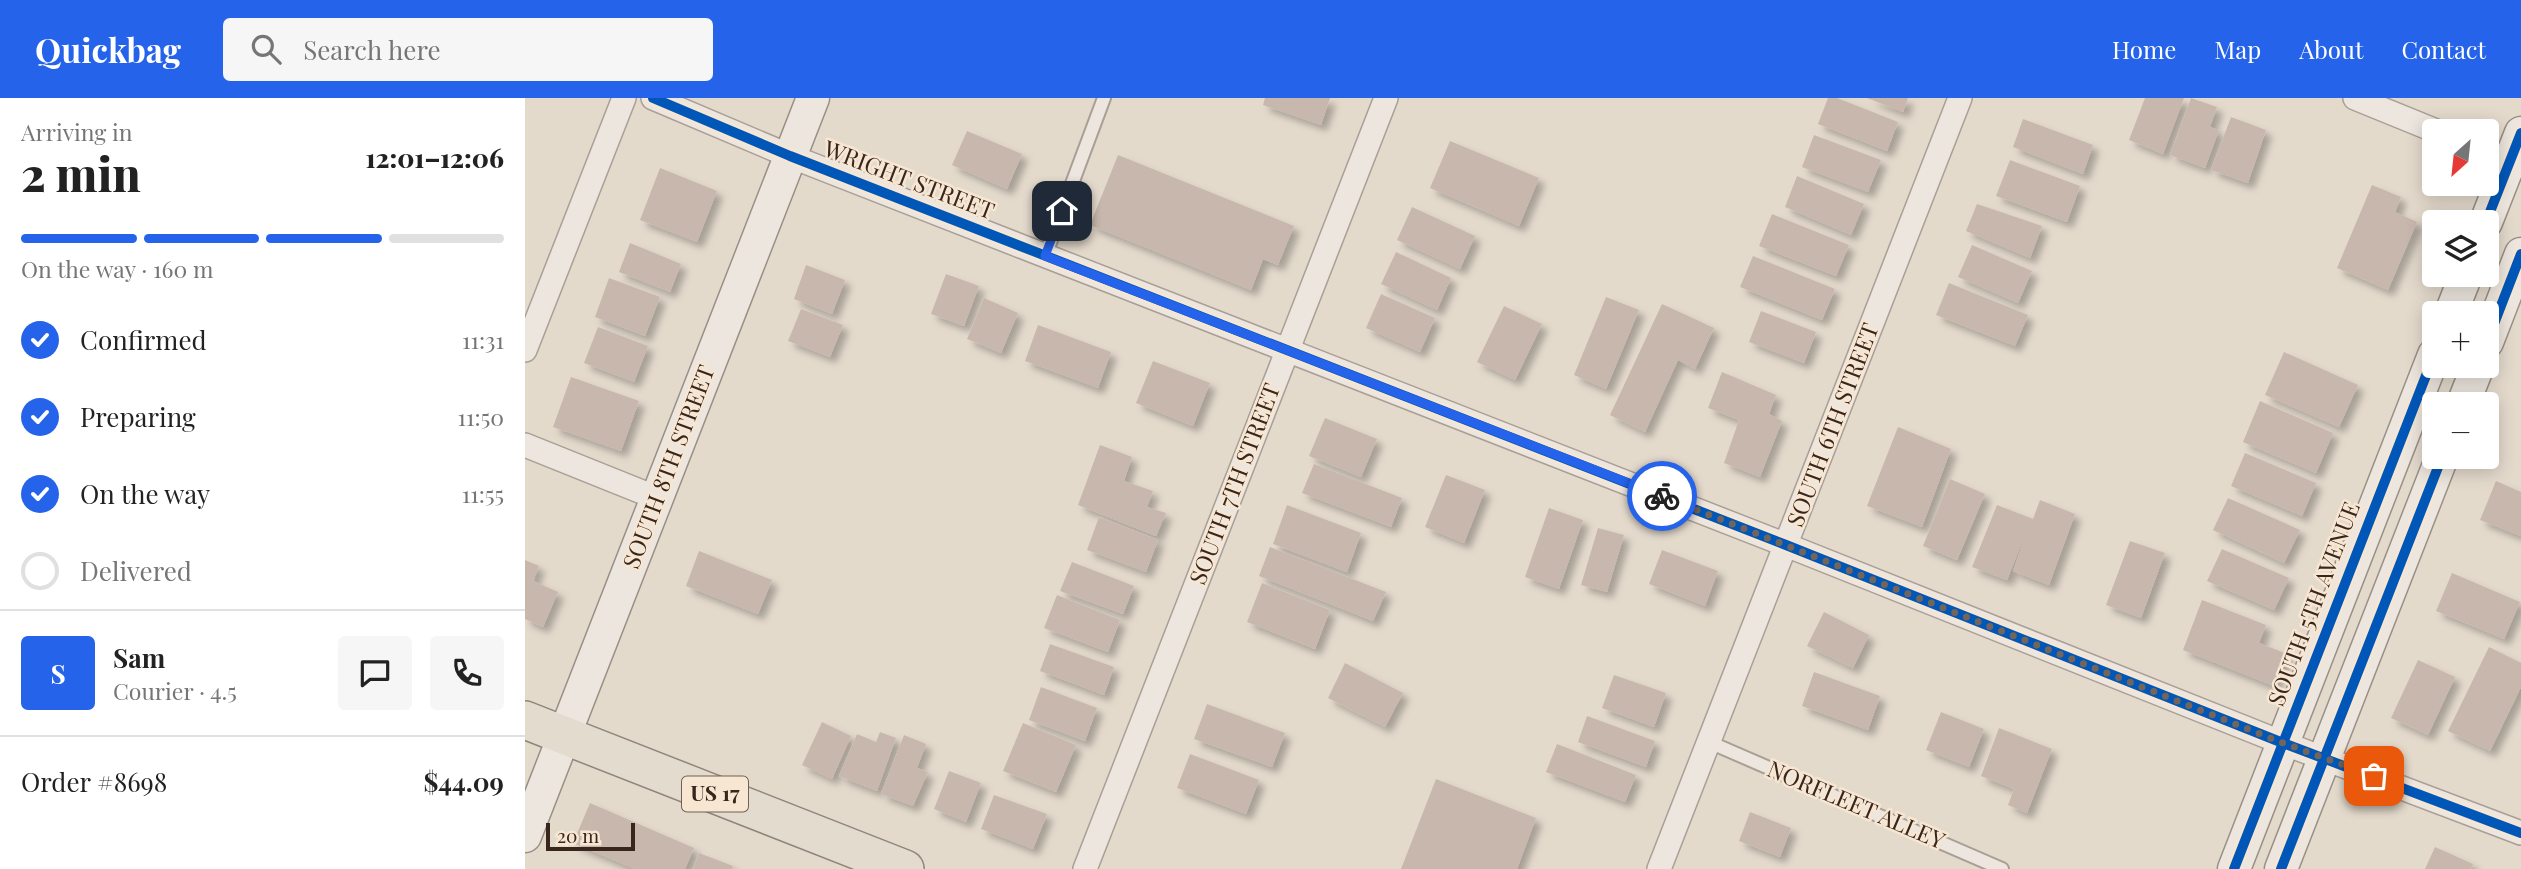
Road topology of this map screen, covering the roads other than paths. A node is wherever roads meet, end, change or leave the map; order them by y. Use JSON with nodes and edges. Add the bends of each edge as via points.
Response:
{"nodes":[{"id":1,"x":624,"y":98,"type":"edge"},
{"id":2,"x":653,"y":98,"type":"edge"},
{"id":3,"x":813,"y":98,"type":"edge"},
{"id":4,"x":1104,"y":98,"type":"edge"},
{"id":5,"x":1386,"y":98,"type":"edge"},
{"id":6,"x":1960,"y":98,"type":"edge"},
{"id":7,"x":2354,"y":98,"type":"edge"},
{"id":8,"x":2422,"y":125,"type":"edge"},
{"id":9,"x":2510,"y":153,"type":"edge"},
{"id":10,"x":790,"y":156,"type":"junction"},
{"id":11,"x":2490,"y":210,"type":"edge"},
{"id":12,"x":2521,"y":254,"type":"edge"},
{"id":13,"x":1045,"y":256,"type":"junction"},
{"id":14,"x":2499,"y":311,"type":"edge"},
{"id":15,"x":525,"y":350,"type":"edge"},
{"id":16,"x":1287,"y":350,"type":"junction"},
{"id":17,"x":2425,"y":378,"type":"edge"},
{"id":18,"x":525,"y":445,"type":"edge"},
{"id":19,"x":2437,"y":469,"type":"edge"},
{"id":20,"x":657,"y":498,"type":"junction"},
{"id":21,"x":1786,"y":545,"type":"junction"},
{"id":22,"x":525,"y":720,"type":"edge"},
{"id":23,"x":564,"y":735,"type":"junction"},
{"id":24,"x":1709,"y":742,"type":"junction"},
{"id":25,"x":2283,"y":743,"type":"junction"},
{"id":26,"x":2325,"y":757,"type":"junction"},
{"id":27,"x":2521,"y":833,"type":"edge"},
{"id":28,"x":525,"y":836,"type":"edge"},
{"id":29,"x":905,"y":869,"type":"edge"},
{"id":30,"x":1085,"y":869,"type":"edge"},
{"id":31,"x":1659,"y":869,"type":"edge"},
{"id":32,"x":2002,"y":869,"type":"edge"},
{"id":33,"x":2234,"y":869,"type":"edge"},
{"id":34,"x":2281,"y":869,"type":"edge"}],
"edges":[{"from":1,"to":15,"type":"street"},
{"from":2,"to":10,"type":"street","name":"WRIGHT STREET"},
{"from":3,"to":10,"type":"street","name":"SOUTH 8TH STREET"},
{"from":4,"to":13,"type":"lane"},
{"from":5,"to":16,"type":"street","name":"SOUTH 7TH STREET"},
{"from":6,"to":21,"type":"street","name":"SOUTH 6TH STREET"},
{"from":7,"to":8,"type":"street"},
{"from":9,"to":11,"type":"street"},
{"from":10,"to":13,"type":"street","name":"WRIGHT STREET"},
{"from":10,"to":20,"type":"street","name":"SOUTH 8TH STREET"},
{"from":12,"to":14,"type":"street"},
{"from":13,"to":16,"type":"street","name":"WRIGHT STREET"},
{"from":16,"to":21,"type":"street","name":"WRIGHT STREET"},
{"from":16,"to":30,"type":"street","name":"SOUTH 7TH STREET"},
{"from":17,"to":25,"type":"street","name":"SOUTH 5TH AVENUE"},
{"from":18,"to":20,"type":"street"},
{"from":19,"to":26,"type":"street"},
{"from":20,"to":23,"type":"street","name":"SOUTH 8TH STREET"},
{"from":21,"to":24,"type":"street","name":"SOUTH 6TH STREET"},
{"from":21,"to":25,"type":"street","name":"WRIGHT STREET"},
{"from":22,"to":23,"type":"main road","number":"US 17"},
{"from":23,"to":28,"type":"street","name":"SOUTH 8TH STREET"},
{"from":23,"to":29,"type":"main road","number":"US 17"},
{"from":24,"to":31,"type":"street","name":"SOUTH 6TH STREET"},
{"from":24,"to":32,"type":"lane","name":"NORFLEET ALLEY"},
{"from":25,"to":26,"type":"street","name":"WRIGHT STREET"},
{"from":25,"to":33,"type":"street","name":"SOUTH 5TH AVENUE"},
{"from":26,"to":27,"type":"street","name":"WRIGHT STREET"},
{"from":26,"to":34,"type":"street"}]}
